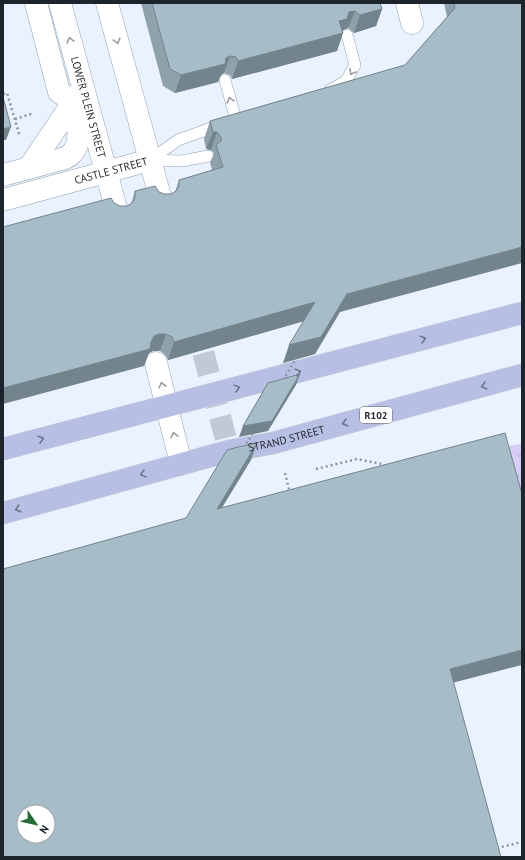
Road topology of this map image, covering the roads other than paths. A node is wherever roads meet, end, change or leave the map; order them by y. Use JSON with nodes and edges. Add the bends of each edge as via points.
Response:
{"nodes":[{"id":1,"x":36,"y":3,"type":"edge"},
{"id":2,"x":60,"y":3,"type":"edge"},
{"id":3,"x":106,"y":3,"type":"edge"},
{"id":4,"x":347,"y":34,"type":"edge"},
{"id":5,"x":225,"y":80,"type":"edge"},
{"id":6,"x":318,"y":94,"type":"edge"},
{"id":7,"x":208,"y":156,"type":"dead end"},
{"id":8,"x":150,"y":160,"type":"junction"},
{"id":9,"x":105,"y":172,"type":"junction"},
{"id":10,"x":3,"y":175,"type":"edge"},
{"id":11,"x":3,"y":200,"type":"edge"},
{"id":12,"x":161,"y":200,"type":"edge"},
{"id":13,"x":117,"y":212,"type":"edge"},
{"id":14,"x":522,"y":313,"type":"edge"},
{"id":15,"x":156,"y":363,"type":"dead end"},
{"id":16,"x":522,"y":375,"type":"edge"},
{"id":17,"x":167,"y":407,"type":"junction"},
{"id":18,"x":3,"y":449,"type":"edge"},
{"id":19,"x":181,"y":464,"type":"junction"},
{"id":20,"x":3,"y":513,"type":"edge"}],
"edges":[{"from":1,"to":10,"type":"street","via":[[59,92],[70,98],[79,138],[76,148],[62,159]]},
{"from":9,"to":2,"type":"street","name":"LOWER PLEIN STREET","one_way":true},
{"from":3,"to":8,"type":"street","one_way":true},
{"from":4,"to":6,"type":"lane","one_way":true,"via":[[355,65],[346,81]]},
{"from":8,"to":5,"type":"lane","name":"CASTLE STREET","one_way":true,"via":[[178,140],[240,119]]},
{"from":7,"to":8,"type":"lane","via":[[182,161]]},
{"from":8,"to":9,"type":"street","name":"CASTLE STREET"},
{"from":8,"to":12,"type":"street"},
{"from":9,"to":11,"type":"street","name":"CASTLE STREET"},
{"from":9,"to":13,"type":"street","name":"LOWER PLEIN STREET"},
{"from":17,"to":14,"type":"main road","one_way":true},
{"from":17,"to":15,"type":"street","one_way":true},
{"from":16,"to":19,"type":"main road","name":"STRAND STREET","number":"R102","one_way":true,"via":[[273,443]]},
{"from":18,"to":17,"type":"main road","one_way":true},
{"from":19,"to":17,"type":"street","one_way":true},
{"from":19,"to":20,"type":"main road","name":"STRAND STREET","number":"R102","one_way":true}]}
